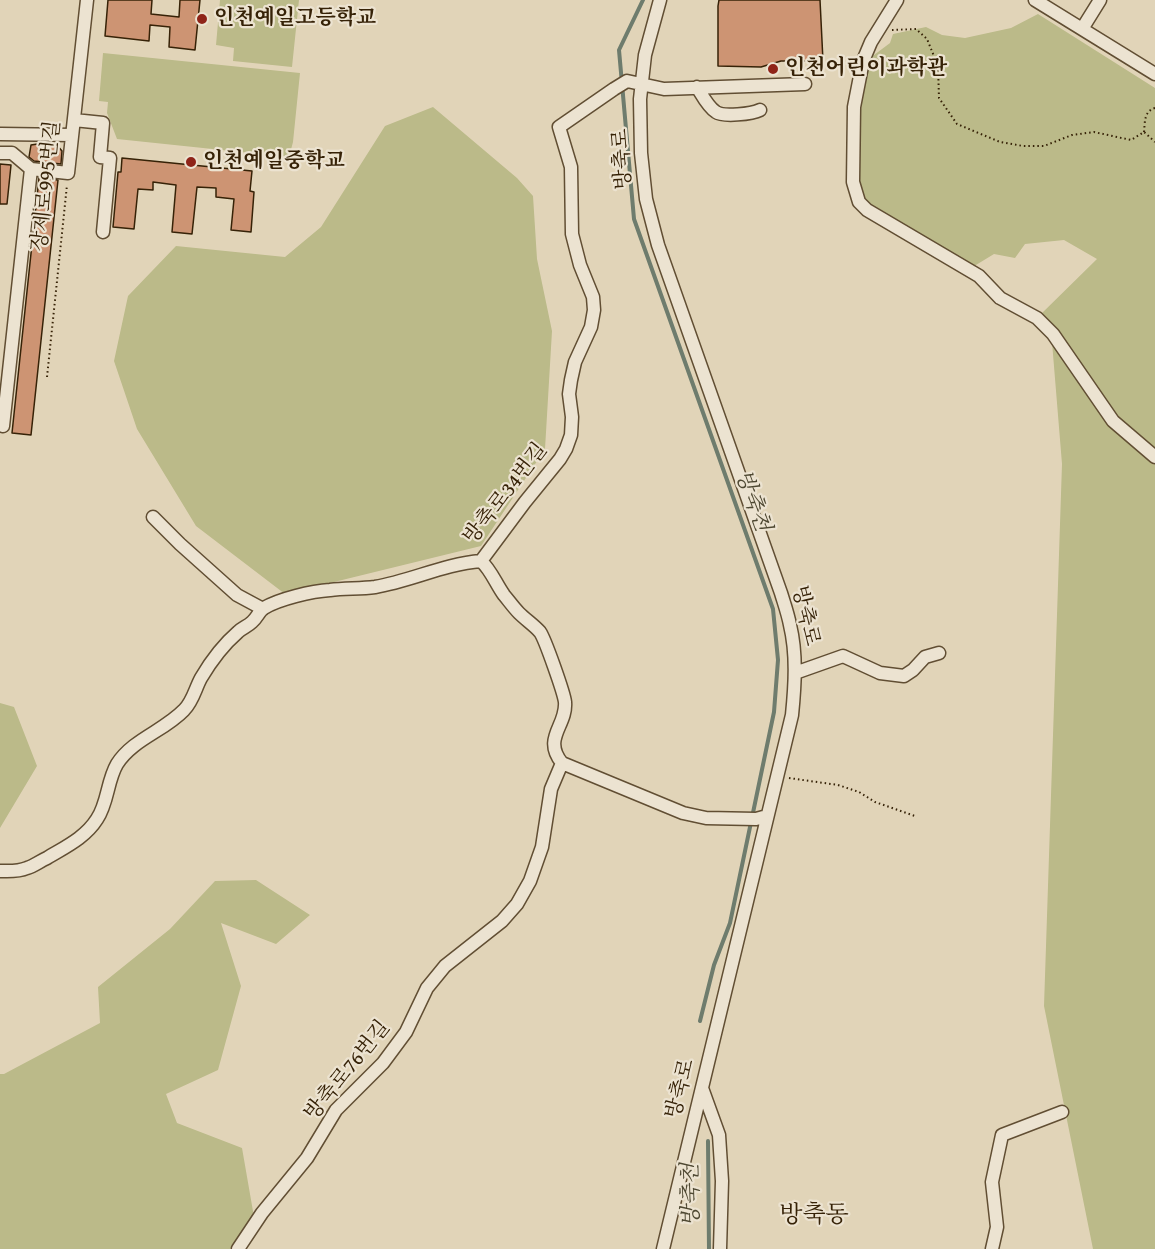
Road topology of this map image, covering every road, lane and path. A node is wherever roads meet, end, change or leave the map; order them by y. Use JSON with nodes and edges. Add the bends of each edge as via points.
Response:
{"nodes":[{"id":1,"x":87,"y":0,"type":"edge"},
{"id":2,"x":660,"y":0,"type":"edge"},
{"id":3,"x":897,"y":0,"type":"edge"},
{"id":4,"x":1035,"y":0,"type":"edge"},
{"id":5,"x":1100,"y":0,"type":"edge"},
{"id":6,"x":1083,"y":29,"type":"junction"},
{"id":7,"x":878,"y":30,"type":"junction"},
{"id":8,"x":1155,"y":74,"type":"edge"},
{"id":9,"x":642,"y":84,"type":"junction"},
{"id":10,"x":805,"y":84,"type":"dead end"},
{"id":11,"x":697,"y":87,"type":"junction"},
{"id":12,"x":1155,"y":108,"type":"edge"},
{"id":13,"x":760,"y":110,"type":"dead end"},
{"id":14,"x":74,"y":120,"type":"junction"},
{"id":15,"x":1144,"y":132,"type":"junction"},
{"id":16,"x":0,"y":134,"type":"edge"},
{"id":17,"x":72,"y":135,"type":"junction"},
{"id":18,"x":1155,"y":142,"type":"edge"},
{"id":19,"x":0,"y":153,"type":"edge"},
{"id":20,"x":31,"y":169,"type":"junction"},
{"id":21,"x":68,"y":173,"type":"junction"},
{"id":22,"x":103,"y":232,"type":"dead end"},
{"id":23,"x":46,"y":377,"type":"dead end"},
{"id":24,"x":3,"y":426,"type":"dead end"},
{"id":25,"x":1155,"y":457,"type":"edge"},
{"id":26,"x":153,"y":517,"type":"dead end"},
{"id":27,"x":481,"y":561,"type":"junction"},
{"id":28,"x":263,"y":609,"type":"junction"},
{"id":29,"x":939,"y":653,"type":"dead end"},
{"id":30,"x":795,"y":673,"type":"junction"},
{"id":31,"x":562,"y":763,"type":"junction"},
{"id":32,"x":777,"y":776,"type":"junction"},
{"id":33,"x":915,"y":816,"type":"dead end"},
{"id":34,"x":756,"y":818,"type":"junction"},
{"id":35,"x":0,"y":871,"type":"edge"},
{"id":36,"x":702,"y":1087,"type":"junction"},
{"id":37,"x":1062,"y":1112,"type":"dead end"},
{"id":38,"x":238,"y":1249,"type":"edge"},
{"id":39,"x":663,"y":1249,"type":"edge"},
{"id":40,"x":720,"y":1249,"type":"edge"},
{"id":41,"x":992,"y":1249,"type":"edge"}],
"edges":[{"from":1,"to":14,"type":"street","name":"장제로995번길"},
{"from":2,"to":9,"type":"street","name":"방축로","via":[[645,55]]},
{"from":3,"to":7,"type":"street"},
{"from":4,"to":6,"type":"street"},
{"from":5,"to":6,"type":"street"},
{"from":6,"to":8,"type":"street"},
{"from":7,"to":15,"type":"path","via":[[916,29],[927,39],[938,66],[939,98],[957,124],[1000,142],[1044,146],[1072,135],[1094,132],[1131,140]]},
{"from":7,"to":25,"type":"street","via":[[863,61],[854,107],[853,182],[859,202],[979,276],[1000,298],[1037,318],[1053,334],[1113,421]]},
{"from":9,"to":11,"type":"street","name":"방축로34번길","via":[[664,89]]},
{"from":9,"to":27,"type":"street","name":"방축로34번길","via":[[627,81],[559,127],[571,167],[572,234],[593,297],[591,327],[571,380],[571,435],[566,448]]},
{"from":9,"to":30,"type":"street","name":"방축로","via":[[641,153],[646,199],[658,244],[781,593],[790,625]]},
{"from":10,"to":11,"type":"street","name":"방축로34번길"},
{"from":11,"to":13,"type":"street","via":[[722,114]]},
{"from":12,"to":15,"type":"path","via":[[1147,113]]},
{"from":14,"to":17,"type":"street","name":"장제로995번길"},
{"from":14,"to":22,"type":"street","via":[[103,123],[100,157],[110,158]]},
{"from":15,"to":18,"type":"path"},
{"from":16,"to":17,"type":"street"},
{"from":17,"to":21,"type":"street","name":"장제로995번길"},
{"from":19,"to":20,"type":"street","via":[[12,153]]},
{"from":20,"to":21,"type":"street"},
{"from":20,"to":24,"type":"street"},
{"from":21,"to":23,"type":"path","name":"장제로995번길"},
{"from":26,"to":28,"type":"street","via":[[237,595]]},
{"from":27,"to":28,"type":"street","name":"방축로34번길","via":[[375,587],[327,590],[288,598]]},
{"from":27,"to":31,"type":"street","via":[[517,611],[541,633],[565,704],[554,743],[555,755]]},
{"from":28,"to":35,"type":"street","name":"방축로34번길","via":[[223,646],[186,708],[118,763],[98,819],[86,833],[28,868]]},
{"from":29,"to":30,"type":"street","via":[[925,657],[904,676],[880,673],[843,656]]},
{"from":30,"to":32,"type":"street","name":"방축로","via":[[792,715]]},
{"from":31,"to":34,"type":"street","via":[[683,813],[706,818]]},
{"from":31,"to":38,"type":"street","name":"방축로76번길","via":[[551,789],[542,847],[517,904],[502,921],[445,966],[427,988],[406,1032],[383,1064],[336,1110],[307,1158]]},
{"from":32,"to":33,"type":"path","via":[[838,785]]},
{"from":32,"to":34,"type":"street","name":"방축로"},
{"from":34,"to":36,"type":"street","name":"방축로"},
{"from":36,"to":39,"type":"street","name":"방축로"},
{"from":36,"to":40,"type":"street","via":[[719,1135]]},
{"from":37,"to":41,"type":"street","via":[[1002,1134],[993,1182],[997,1227]]}]}
